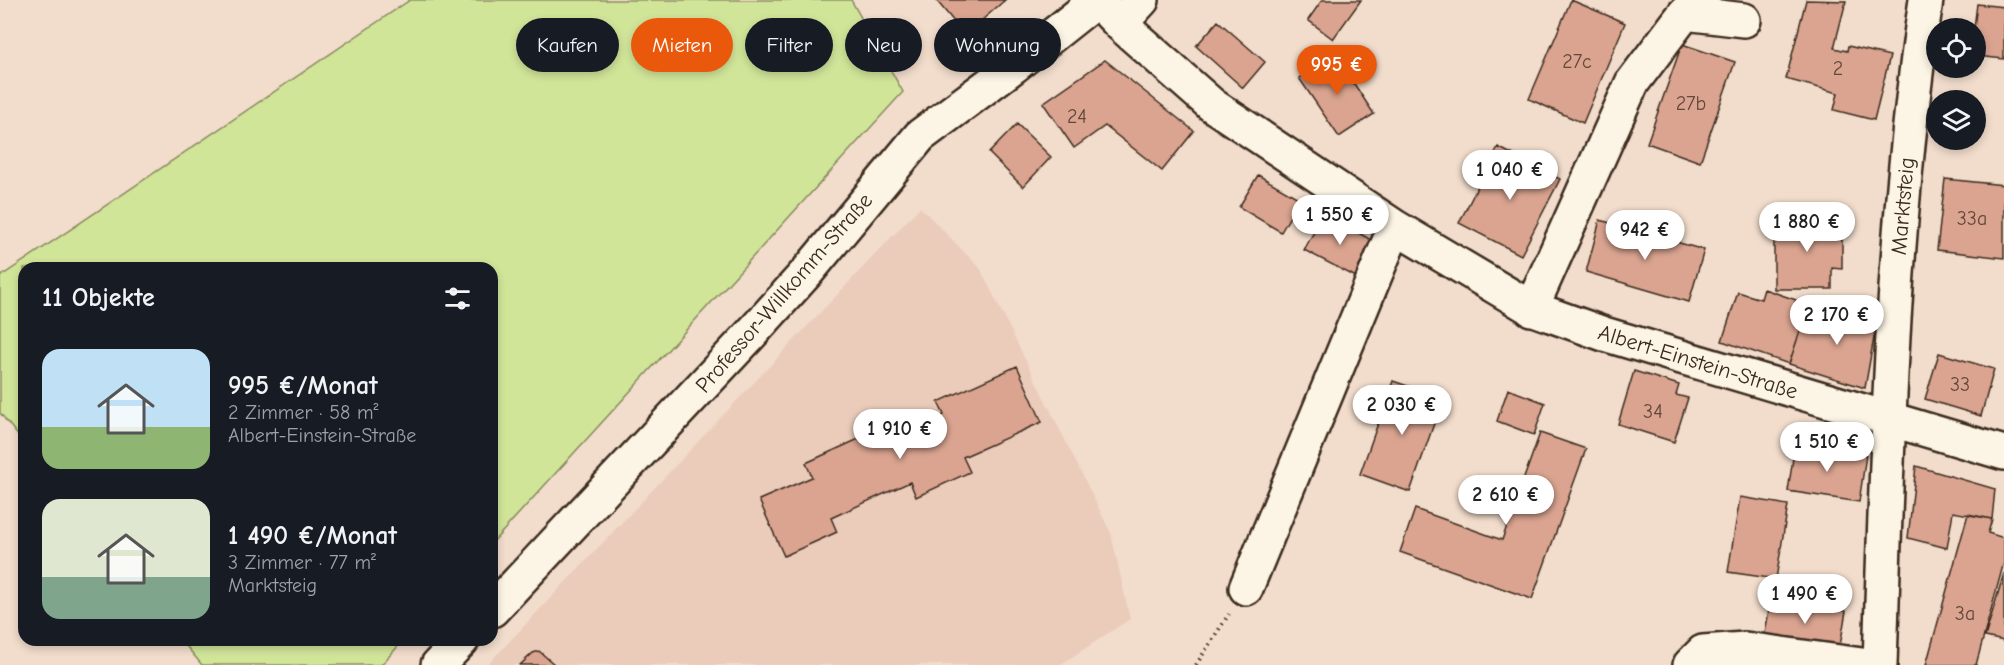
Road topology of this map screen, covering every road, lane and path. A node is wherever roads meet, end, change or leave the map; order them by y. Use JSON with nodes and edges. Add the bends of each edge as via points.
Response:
{"nodes":[{"id":1,"x":1097,"y":0,"type":"edge"},
{"id":2,"x":1142,"y":0,"type":"edge"},
{"id":3,"x":1926,"y":0,"type":"edge"},
{"id":4,"x":1744,"y":20,"type":"dead end"},
{"id":5,"x":1120,"y":24,"type":"junction"},
{"id":6,"x":1395,"y":227,"type":"junction"},
{"id":7,"x":1532,"y":309,"type":"junction"},
{"id":8,"x":1888,"y":419,"type":"junction"},
{"id":9,"x":2004,"y":453,"type":"edge"},
{"id":10,"x":1246,"y":588,"type":"joint"},
{"id":11,"x":498,"y":604,"type":"edge"},
{"id":12,"x":456,"y":646,"type":"edge"},
{"id":13,"x":438,"y":665,"type":"edge"},
{"id":14,"x":1196,"y":665,"type":"edge"},
{"id":15,"x":1690,"y":665,"type":"edge"},
{"id":16,"x":1862,"y":665,"type":"edge"},
{"id":17,"x":1880,"y":665,"type":"edge"}],
"edges":[{"from":1,"to":5,"type":"street","name":"Albert-Einstein-Straße"},
{"from":1,"to":11,"type":"street","name":"Professor-Willkomm-Straße","via":[[920,136],[787,295]]},
{"from":2,"to":5,"type":"street"},
{"from":3,"to":8,"type":"street","name":"Marktsteig","via":[[1900,234]]},
{"from":4,"to":7,"type":"street","via":[[1685,13],[1632,83]]},
{"from":5,"to":6,"type":"street","name":"Albert-Einstein-Straße","via":[[1212,105]]},
{"from":6,"to":7,"type":"street","name":"Albert-Einstein-Straße"},
{"from":6,"to":10,"type":"street"},
{"from":7,"to":8,"type":"street","name":"Albert-Einstein-Straße"},
{"from":8,"to":9,"type":"street","name":"Albert-Einstein-Straße"},
{"from":8,"to":17,"type":"street","name":"Marktsteig"},
{"from":10,"to":14,"type":"path"},
{"from":12,"to":13,"type":"street"},
{"from":15,"to":16,"type":"street","via":[[1703,652],[1745,649]]}]}
